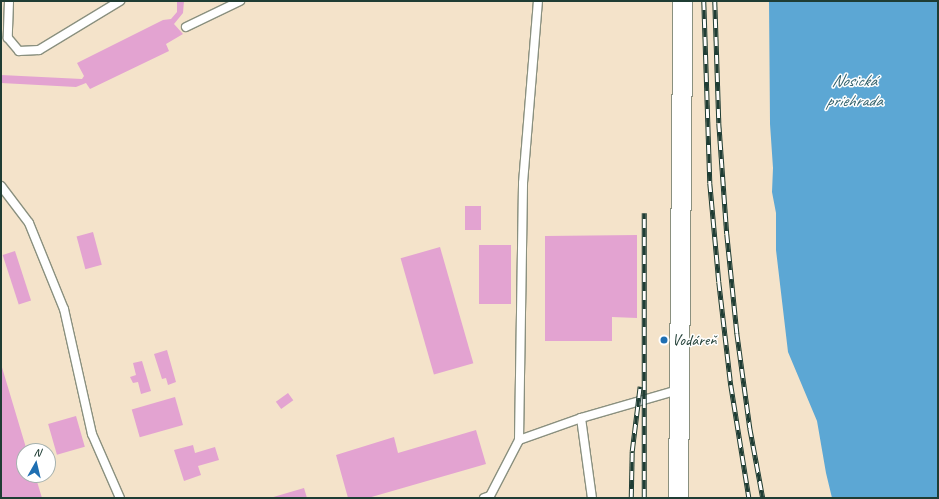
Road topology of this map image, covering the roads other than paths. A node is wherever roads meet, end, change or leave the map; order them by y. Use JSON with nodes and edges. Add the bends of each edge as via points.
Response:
{"nodes":[{"id":1,"x":9,"y":1,"type":"edge"},
{"id":2,"x":120,"y":1,"type":"edge"},
{"id":3,"x":240,"y":1,"type":"edge"},
{"id":4,"x":538,"y":1,"type":"edge"},
{"id":5,"x":682,"y":1,"type":"edge"},
{"id":6,"x":186,"y":28,"type":"dead end"},
{"id":7,"x":1,"y":186,"type":"edge"},
{"id":8,"x":679,"y":389,"type":"junction"},
{"id":9,"x":581,"y":418,"type":"junction"},
{"id":10,"x":519,"y":440,"type":"junction"},
{"id":11,"x":120,"y":498,"type":"edge"},
{"id":12,"x":484,"y":498,"type":"edge"},
{"id":13,"x":592,"y":498,"type":"edge"},
{"id":14,"x":678,"y":498,"type":"edge"}],
"edges":[{"from":1,"to":2,"type":"lane","via":[[8,38],[19,51],[39,50]]},
{"from":3,"to":6,"type":"lane"},
{"from":4,"to":10,"type":"lane","via":[[523,183]]},
{"from":5,"to":8,"type":"street"},
{"from":7,"to":11,"type":"lane","via":[[29,223],[64,309],[92,434]]},
{"from":8,"to":9,"type":"lane"},
{"from":8,"to":14,"type":"street"},
{"from":9,"to":10,"type":"lane"},
{"from":9,"to":13,"type":"lane"},
{"from":10,"to":12,"type":"lane","via":[[490,496]]}]}
